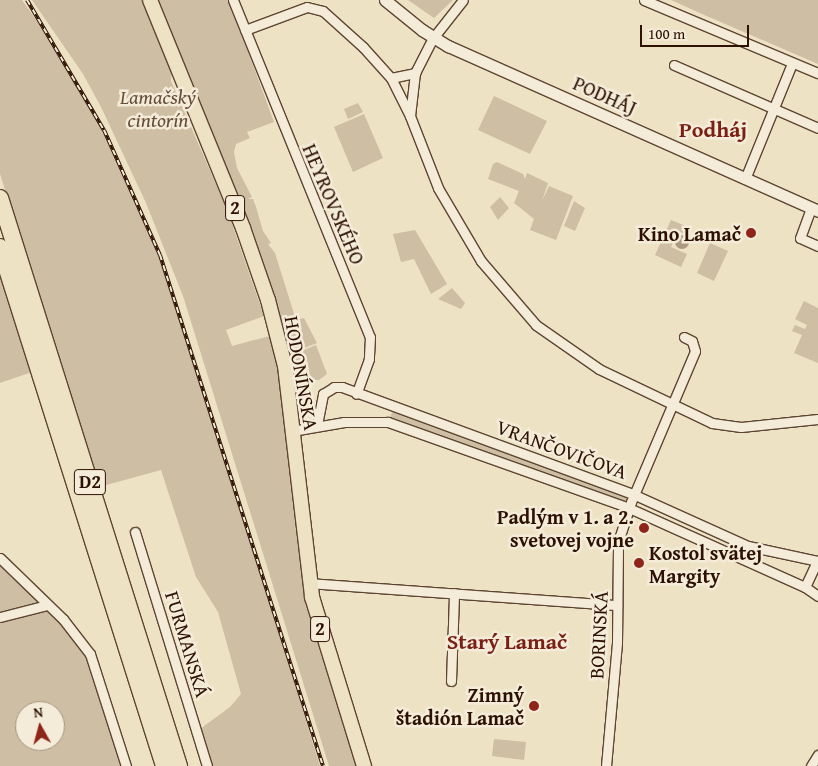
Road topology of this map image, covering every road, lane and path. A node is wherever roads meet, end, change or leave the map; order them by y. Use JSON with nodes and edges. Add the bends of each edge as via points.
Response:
{"nodes":[{"id":1,"x":150,"y":0,"type":"edge"},
{"id":2,"x":233,"y":0,"type":"edge"},
{"id":3,"x":385,"y":0,"type":"edge"},
{"id":4,"x":463,"y":0,"type":"edge"},
{"id":5,"x":644,"y":0,"type":"edge"},
{"id":6,"x":245,"y":30,"type":"junction"},
{"id":7,"x":433,"y":38,"type":"junction"},
{"id":8,"x":792,"y":63,"type":"junction"},
{"id":9,"x":674,"y":65,"type":"dead end"},
{"id":10,"x":415,"y":73,"type":"junction"},
{"id":11,"x":818,"y":73,"type":"edge"},
{"id":12,"x":391,"y":78,"type":"junction"},
{"id":13,"x":774,"y":110,"type":"junction"},
{"id":14,"x":410,"y":116,"type":"junction"},
{"id":15,"x":818,"y":128,"type":"edge"},
{"id":16,"x":745,"y":179,"type":"junction"},
{"id":17,"x":0,"y":198,"type":"edge"},
{"id":18,"x":814,"y":210,"type":"edge"},
{"id":19,"x":818,"y":246,"type":"edge"},
{"id":20,"x":0,"y":247,"type":"edge"},
{"id":21,"x":684,"y":337,"type":"dead end"},
{"id":22,"x":356,"y":394,"type":"junction"},
{"id":23,"x":672,"y":406,"type":"junction"},
{"id":24,"x":818,"y":418,"type":"edge"},
{"id":25,"x":317,"y":425,"type":"junction"},
{"id":26,"x":292,"y":431,"type":"junction"},
{"id":27,"x":635,"y":495,"type":"junction"},
{"id":28,"x":629,"y":508,"type":"junction"},
{"id":29,"x":135,"y":532,"type":"dead end"},
{"id":30,"x":0,"y":558,"type":"edge"},
{"id":31,"x":818,"y":561,"type":"edge"},
{"id":32,"x":309,"y":583,"type":"junction"},
{"id":33,"x":805,"y":587,"type":"junction"},
{"id":34,"x":454,"y":593,"type":"junction"},
{"id":35,"x":818,"y":596,"type":"edge"},
{"id":36,"x":46,"y":604,"type":"junction"},
{"id":37,"x":617,"y":605,"type":"junction"},
{"id":38,"x":0,"y":617,"type":"edge"},
{"id":39,"x":451,"y":681,"type":"dead end"},
{"id":40,"x":818,"y":755,"type":"edge"},
{"id":41,"x":126,"y":766,"type":"edge"},
{"id":42,"x":164,"y":766,"type":"edge"},
{"id":43,"x":179,"y":766,"type":"edge"},
{"id":44,"x":207,"y":766,"type":"edge"},
{"id":45,"x":364,"y":766,"type":"edge"},
{"id":46,"x":606,"y":766,"type":"edge"},
{"id":47,"x":811,"y":766,"type":"edge"}],
"edges":[{"from":1,"to":26,"type":"main road","name":"HODONÍNSKA","number":"2","via":[[263,282],[285,366]]},
{"from":2,"to":6,"type":"street","name":"HEYROVSKÉHO"},
{"from":3,"to":7,"type":"street","name":"PODHÁJ"},
{"from":4,"to":7,"type":"street"},
{"from":5,"to":8,"type":"street","via":[[686,15]]},
{"from":6,"to":12,"type":"street","via":[[307,7],[323,11]]},
{"from":6,"to":22,"type":"street","name":"HEYROVSKÉHO","via":[[370,337],[369,359]]},
{"from":7,"to":10,"type":"street"},
{"from":7,"to":16,"type":"street","name":"PODHÁJ"},
{"from":8,"to":11,"type":"street"},
{"from":8,"to":13,"type":"street"},
{"from":9,"to":13,"type":"street"},
{"from":10,"to":12,"type":"street"},
{"from":10,"to":14,"type":"street"},
{"from":12,"to":14,"type":"street"},
{"from":13,"to":15,"type":"street"},
{"from":13,"to":16,"type":"street"},
{"from":14,"to":23,"type":"street","via":[[438,188],[481,261],[536,325],[599,369]]},
{"from":16,"to":18,"type":"street","name":"PODHÁJ"},
{"from":17,"to":43,"type":"highway","number":"D2"},
{"from":18,"to":19,"type":"street","via":[[800,238]]},
{"from":20,"to":42,"type":"highway","number":"D2"},
{"from":21,"to":23,"type":"street","name":"BORINSKÁ","via":[[692,341],[695,351]]},
{"from":22,"to":25,"type":"street","name":"VRANČOVIČOVA","via":[[342,387],[329,389],[323,394]]},
{"from":22,"to":27,"type":"street","name":"VRANČOVIČOVA"},
{"from":23,"to":24,"type":"street","via":[[712,423],[741,427]]},
{"from":23,"to":27,"type":"street","name":"BORINSKÁ"},
{"from":25,"to":26,"type":"street","name":"VRANČOVIČOVA"},
{"from":25,"to":28,"type":"street","name":"VRANČOVIČOVA","via":[[388,422]]},
{"from":26,"to":32,"type":"main road","name":"HODONÍNSKA","number":"2"},
{"from":27,"to":28,"type":"street","name":"BORINSKÁ"},
{"from":27,"to":31,"type":"street","name":"VRANČOVIČOVA","via":[[748,546]]},
{"from":28,"to":33,"type":"street","name":"VRANČOVIČOVA"},
{"from":28,"to":37,"type":"street","name":"BORINSKÁ","via":[[618,542]]},
{"from":29,"to":44,"type":"street","name":"FURMANSKÁ"},
{"from":30,"to":36,"type":"street"},
{"from":31,"to":33,"type":"street"},
{"from":32,"to":34,"type":"street"},
{"from":32,"to":45,"type":"main road","name":"HODONÍNSKA","number":"2","via":[[323,639]]},
{"from":33,"to":35,"type":"street","name":"VRANČOVIČOVA"},
{"from":34,"to":37,"type":"street"},
{"from":34,"to":39,"type":"street"},
{"from":36,"to":38,"type":"street"},
{"from":36,"to":41,"type":"street","via":[[64,619],[90,654]]},
{"from":37,"to":46,"type":"street","name":"BORINSKÁ"},
{"from":40,"to":47,"type":"street"}]}
